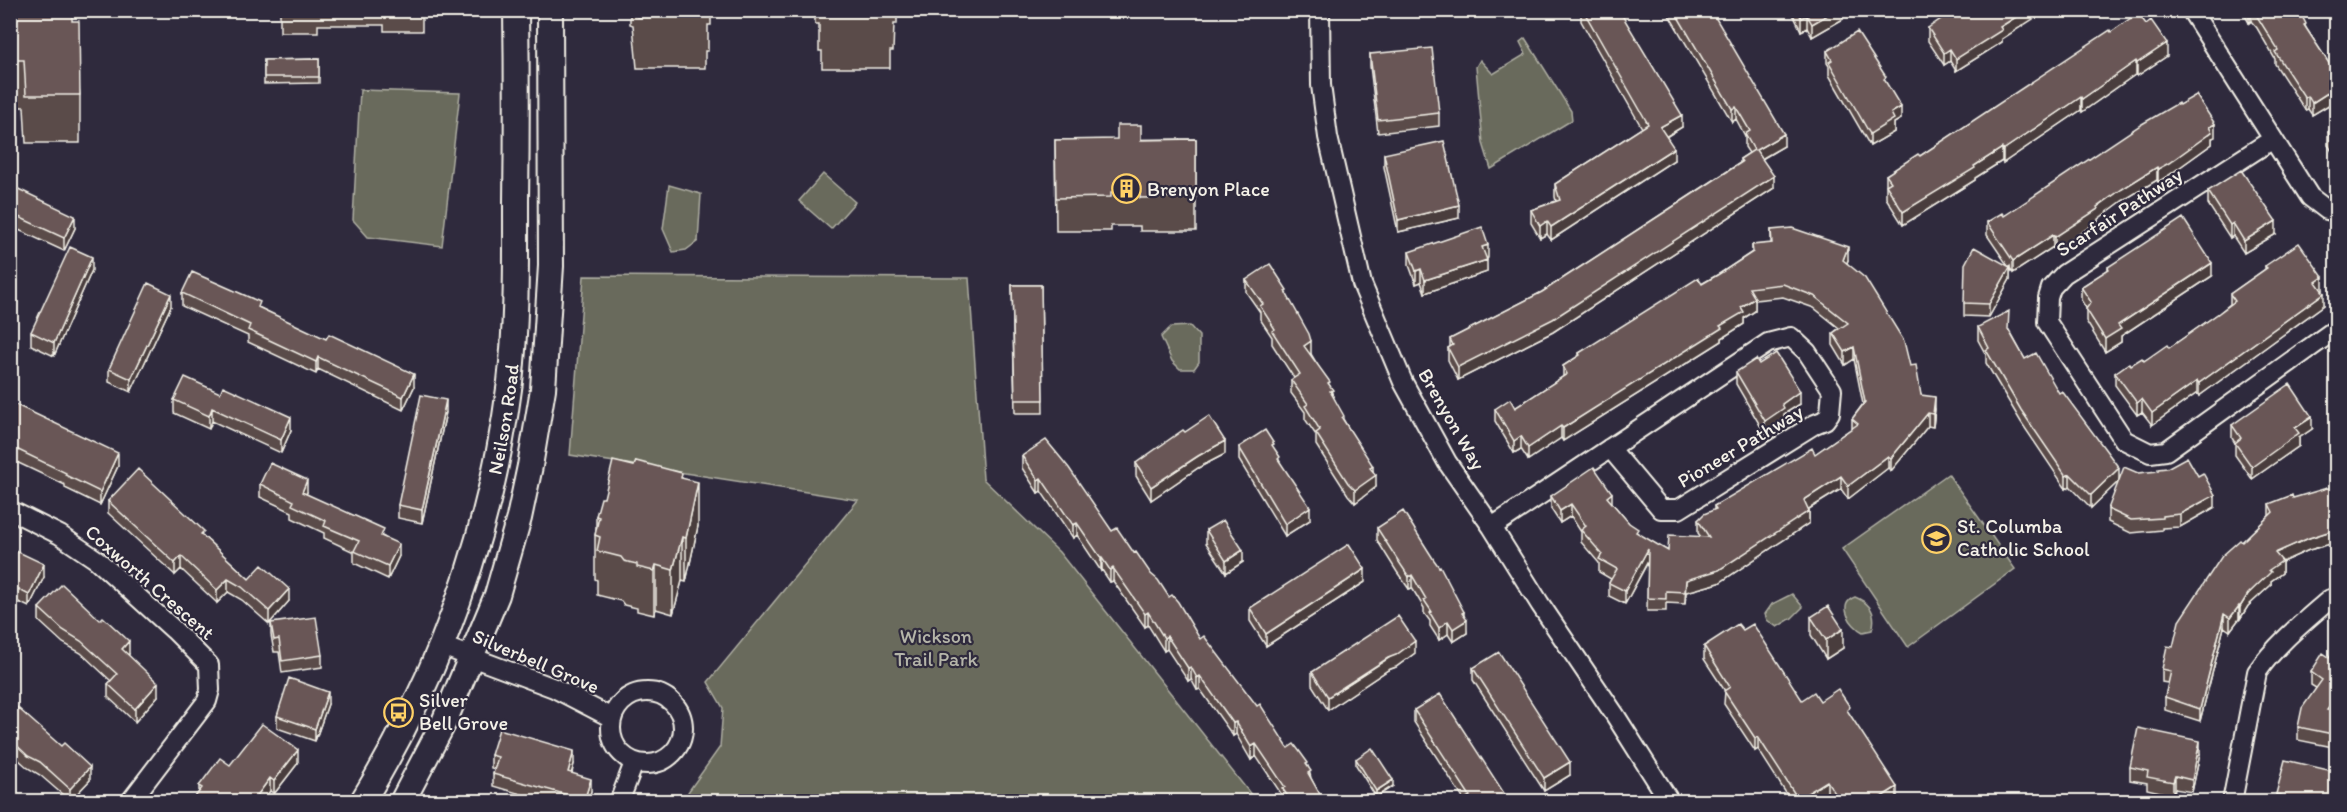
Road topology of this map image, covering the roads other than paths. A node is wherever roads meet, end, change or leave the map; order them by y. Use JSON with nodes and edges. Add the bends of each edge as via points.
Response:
{"nodes":[{"id":1,"x":516,"y":10,"type":"edge"},
{"id":2,"x":550,"y":10,"type":"edge"},
{"id":3,"x":1320,"y":10,"type":"edge"},
{"id":4,"x":2191,"y":10,"type":"edge"},
{"id":5,"x":517,"y":45,"type":"junction"},
{"id":6,"x":549,"y":46,"type":"junction"},
{"id":7,"x":2273,"y":139,"type":"junction"},
{"id":8,"x":2337,"y":212,"type":"edge"},
{"id":9,"x":2337,"y":329,"type":"edge"},
{"id":10,"x":1610,"y":448,"type":"junction"},
{"id":11,"x":10,"y":510,"type":"edge"},
{"id":12,"x":1492,"y":526,"type":"junction"},
{"id":13,"x":2337,"y":597,"type":"edge"},
{"id":14,"x":442,"y":646,"type":"junction"},
{"id":15,"x":472,"y":658,"type":"junction"},
{"id":16,"x":612,"y":718,"type":"junction"},
{"id":17,"x":634,"y":763,"type":"junction"},
{"id":18,"x":130,"y":801,"type":"edge"},
{"id":19,"x":362,"y":801,"type":"edge"},
{"id":20,"x":402,"y":801,"type":"edge"},
{"id":21,"x":619,"y":801,"type":"edge"},
{"id":22,"x":1670,"y":801,"type":"edge"},
{"id":23,"x":2232,"y":801,"type":"edge"}],
"edges":[{"from":1,"to":5,"type":"main road","name":"Neilson Road"},
{"from":2,"to":6,"type":"main road","name":"Neilson Road"},
{"from":3,"to":12,"type":"street","name":"Brenyon Way","via":[[1321,85],[1328,137],[1362,284],[1413,403],[1447,462]]},
{"from":4,"to":7,"type":"street"},
{"from":5,"to":6,"type":"main road"},
{"from":5,"to":14,"type":"main road","name":"Neilson Road","via":[[516,264],[510,381],[487,508]]},
{"from":6,"to":15,"type":"main road","name":"Neilson Road","via":[[551,266],[543,389],[519,518],[497,595]]},
{"from":7,"to":8,"type":"street","via":[[2310,197],[2327,210]]},
{"from":7,"to":9,"type":"street","name":"Scarfair Pathway","via":[[2064,274],[2051,288],[2047,322],[2124,440],[2150,453],[2166,451]]},
{"from":10,"to":10,"type":"street","name":"Pioneer Pathway","via":[[1661,509],[1679,509],[1825,420],[1830,413],[1832,390],[1807,352],[1791,337],[1768,343]]},
{"from":10,"to":12,"type":"street","name":"Pioneer Pathway"},
{"from":11,"to":18,"type":"street","name":"Coxworth Crescent","via":[[60,535],[97,560],[209,665],[207,701]]},
{"from":12,"to":22,"type":"street","name":"Brenyon Way"},
{"from":13,"to":23,"type":"street","via":[[2289,637],[2258,672]]},
{"from":14,"to":15,"type":"street","name":"Silverbell Grove"},
{"from":14,"to":19,"type":"main road","name":"Neilson Road","via":[[415,707]]},
{"from":15,"to":16,"type":"street","name":"Silverbell Grove","via":[[554,688]]},
{"from":15,"to":20,"type":"main road","name":"Neilson Road"},
{"from":16,"to":17,"type":"street","via":[[614,745]]},
{"from":16,"to":17,"type":"street","via":[[624,700],[644,692],[665,697],[680,712],[683,734],[678,749],[666,760],[650,765]]},
{"from":17,"to":21,"type":"street"}]}
